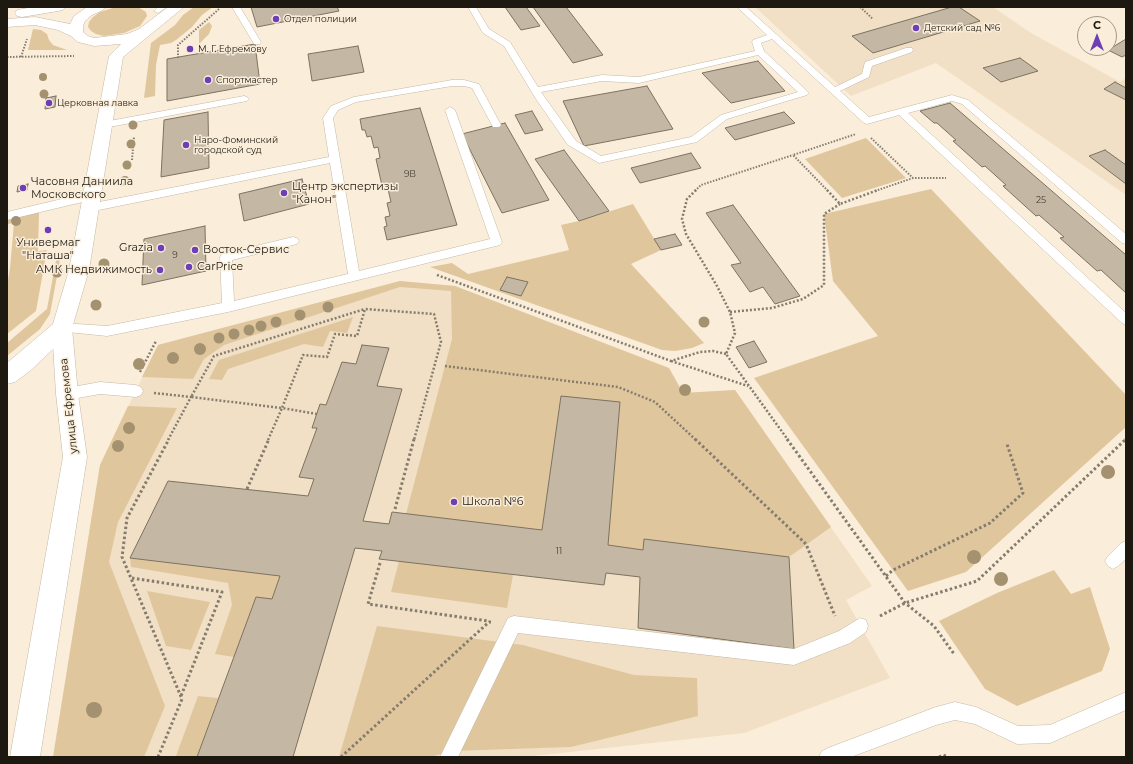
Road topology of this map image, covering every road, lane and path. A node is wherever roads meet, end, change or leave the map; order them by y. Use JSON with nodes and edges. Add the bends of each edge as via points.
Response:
{"nodes":[{"id":1,"x":58,"y":7,"type":"edge"},
{"id":2,"x":98,"y":7,"type":"edge"},
{"id":3,"x":177,"y":7,"type":"edge"},
{"id":4,"x":221,"y":7,"type":"edge"},
{"id":5,"x":236,"y":7,"type":"edge"},
{"id":6,"x":472,"y":7,"type":"edge"},
{"id":7,"x":741,"y":7,"type":"edge"},
{"id":8,"x":860,"y":7,"type":"edge"},
{"id":9,"x":7,"y":16,"type":"edge"},
{"id":10,"x":155,"y":16,"type":"edge"},
{"id":11,"x":873,"y":19,"type":"dead end"},
{"id":12,"x":7,"y":23,"type":"edge"},
{"id":13,"x":76,"y":33,"type":"junction"},
{"id":14,"x":773,"y":36,"type":"junction"},
{"id":15,"x":28,"y":37,"type":"dead end"},
{"id":16,"x":94,"y":42,"type":"junction"},
{"id":17,"x":257,"y":42,"type":"dead end"},
{"id":18,"x":909,"y":50,"type":"dead end"},
{"id":19,"x":760,"y":52,"type":"junction"},
{"id":20,"x":76,"y":56,"type":"dead end"},
{"id":21,"x":116,"y":56,"type":"junction"},
{"id":22,"x":7,"y":57,"type":"edge"},
{"id":23,"x":21,"y":57,"type":"junction"},
{"id":24,"x":178,"y":58,"type":"dead end"},
{"id":25,"x":536,"y":90,"type":"junction"},
{"id":26,"x":834,"y":91,"type":"junction"},
{"id":27,"x":244,"y":99,"type":"dead end"},
{"id":28,"x":450,"y":110,"type":"dead end"},
{"id":29,"x":901,"y":112,"type":"junction"},
{"id":30,"x":867,"y":121,"type":"junction"},
{"id":31,"x":104,"y":125,"type":"junction"},
{"id":32,"x":496,"y":125,"type":"dead end"},
{"id":33,"x":864,"y":132,"type":"junction"},
{"id":34,"x":792,"y":155,"type":"junction"},
{"id":35,"x":335,"y":159,"type":"junction"},
{"id":36,"x":914,"y":178,"type":"junction"},
{"id":37,"x":973,"y":178,"type":"junction"},
{"id":38,"x":90,"y":202,"type":"junction"},
{"id":39,"x":840,"y":204,"type":"junction"},
{"id":40,"x":7,"y":216,"type":"edge"},
{"id":41,"x":1126,"y":240,"type":"edge"},
{"id":42,"x":293,"y":241,"type":"dead end"},
{"id":43,"x":434,"y":275,"type":"dead end"},
{"id":44,"x":354,"y":276,"type":"junction"},
{"id":45,"x":228,"y":307,"type":"junction"},
{"id":46,"x":365,"y":309,"type":"junction"},
{"id":47,"x":730,"y":312,"type":"junction"},
{"id":48,"x":1126,"y":320,"type":"edge"},
{"id":49,"x":62,"y":328,"type":"junction"},
{"id":50,"x":157,"y":338,"type":"dead end"},
{"id":51,"x":726,"y":354,"type":"junction"},
{"id":52,"x":671,"y":361,"type":"junction"},
{"id":53,"x":445,"y":366,"type":"dead end"},
{"id":54,"x":7,"y":375,"type":"edge"},
{"id":55,"x":749,"y":386,"type":"junction"},
{"id":56,"x":133,"y":391,"type":"junction"},
{"id":57,"x":67,"y":394,"type":"junction"},
{"id":58,"x":191,"y":397,"type":"junction"},
{"id":59,"x":282,"y":408,"type":"junction"},
{"id":60,"x":317,"y":414,"type":"dead end"},
{"id":61,"x":1126,"y":439,"type":"edge"},
{"id":62,"x":1007,"y":444,"type":"dead end"},
{"id":63,"x":247,"y":489,"type":"dead end"},
{"id":64,"x":395,"y":509,"type":"dead end"},
{"id":65,"x":1126,"y":548,"type":"edge"},
{"id":66,"x":1113,"y":561,"type":"dead end"},
{"id":67,"x":380,"y":563,"type":"dead end"},
{"id":68,"x":886,"y":576,"type":"junction"},
{"id":69,"x":131,"y":578,"type":"junction"},
{"id":70,"x":905,"y":603,"type":"junction"},
{"id":71,"x":488,"y":622,"type":"junction"},
{"id":72,"x":514,"y":624,"type":"junction"},
{"id":73,"x":860,"y":626,"type":"joint"},
{"id":74,"x":844,"y":637,"type":"junction"},
{"id":75,"x":954,"y":654,"type":"dead end"},
{"id":76,"x":181,"y":696,"type":"junction"},
{"id":77,"x":1126,"y":701,"type":"edge"},
{"id":78,"x":25,"y":757,"type":"edge"},
{"id":79,"x":158,"y":757,"type":"edge"},
{"id":80,"x":341,"y":757,"type":"edge"},
{"id":81,"x":449,"y":757,"type":"edge"},
{"id":82,"x":828,"y":757,"type":"edge"},
{"id":83,"x":938,"y":757,"type":"edge"},
{"id":84,"x":948,"y":757,"type":"edge"}],
"edges":[{"from":1,"to":9,"type":"main road"},
{"from":2,"to":13,"type":"main road","via":[[79,19]]},
{"from":3,"to":10,"type":"main road"},
{"from":4,"to":24,"type":"path","via":[[178,45]]},
{"from":5,"to":17,"type":"lane"},
{"from":6,"to":25,"type":"lane","via":[[486,32],[507,44]]},
{"from":7,"to":14,"type":"lane"},
{"from":8,"to":11,"type":"path"},
{"from":10,"to":16,"type":"main road","via":[[131,38],[116,42]]},
{"from":10,"to":21,"type":"main road"},
{"from":12,"to":13,"type":"main road","via":[[35,21],[62,26]]},
{"from":13,"to":16,"type":"main road","via":[[83,39]]},
{"from":14,"to":19,"type":"lane","via":[[756,42]]},
{"from":14,"to":26,"type":"lane"},
{"from":15,"to":23,"type":"path"},
{"from":16,"to":21,"type":"main road"},
{"from":18,"to":26,"type":"lane","via":[[868,64],[866,74]]},
{"from":19,"to":25,"type":"lane","via":[[639,80],[602,78]]},
{"from":19,"to":25,"type":"lane","via":[[804,93],[724,117],[694,140],[600,160],[572,143]]},
{"from":20,"to":23,"type":"path"},
{"from":21,"to":31,"type":"main road","name":"улица Ефремова"},
{"from":22,"to":23,"type":"path"},
{"from":26,"to":30,"type":"lane"},
{"from":27,"to":31,"type":"lane"},
{"from":28,"to":44,"type":"lane","via":[[496,242]]},
{"from":29,"to":30,"type":"lane"},
{"from":29,"to":37,"type":"lane"},
{"from":29,"to":41,"type":"lane","via":[[952,98],[965,102]]},
{"from":30,"to":33,"type":"path"},
{"from":31,"to":38,"type":"main road","name":"улица Ефремова"},
{"from":32,"to":35,"type":"lane","via":[[476,86],[464,82],[354,100],[334,108],[328,118]]},
{"from":33,"to":34,"type":"path"},
{"from":33,"to":36,"type":"path"},
{"from":34,"to":39,"type":"path"},
{"from":34,"to":47,"type":"path","via":[[701,185],[687,199],[682,219],[686,234]]},
{"from":35,"to":38,"type":"lane"},
{"from":35,"to":44,"type":"lane"},
{"from":36,"to":37,"type":"path"},
{"from":36,"to":39,"type":"path"},
{"from":37,"to":48,"type":"lane"},
{"from":38,"to":40,"type":"lane"},
{"from":38,"to":49,"type":"main road","name":"улица Ефремова","via":[[79,270]]},
{"from":39,"to":47,"type":"path","via":[[824,214],[824,285],[804,299],[772,308]]},
{"from":42,"to":45,"type":"lane","via":[[226,257]]},
{"from":43,"to":52,"type":"path"},
{"from":44,"to":45,"type":"lane"},
{"from":45,"to":49,"type":"lane","via":[[107,331]]},
{"from":46,"to":58,"type":"path","via":[[214,356]]},
{"from":46,"to":59,"type":"path","via":[[357,336],[335,334],[327,357],[303,355]]},
{"from":46,"to":64,"type":"path","via":[[434,314],[441,342]]},
{"from":47,"to":51,"type":"path","via":[[735,333]]},
{"from":49,"to":54,"type":"main road","via":[[22,365]]},
{"from":49,"to":57,"type":"main road","name":"улица Ефремова"},
{"from":50,"to":56,"type":"path"},
{"from":51,"to":52,"type":"path","via":[[714,351],[700,352]]},
{"from":51,"to":55,"type":"path"},
{"from":52,"to":55,"type":"path"},
{"from":53,"to":74,"type":"path","via":[[618,387],[655,402],[806,544]]},
{"from":55,"to":68,"type":"path"},
{"from":56,"to":57,"type":"lane","via":[[100,388]]},
{"from":56,"to":58,"type":"path"},
{"from":57,"to":78,"type":"main road","name":"улица Ефремова","via":[[74,457]]},
{"from":58,"to":59,"type":"path"},
{"from":58,"to":69,"type":"path","via":[[127,518],[122,557]]},
{"from":59,"to":60,"type":"path"},
{"from":59,"to":63,"type":"path"},
{"from":61,"to":70,"type":"path","via":[[977,581]]},
{"from":62,"to":68,"type":"path","via":[[1023,492],[990,523],[893,570]]},
{"from":65,"to":66,"type":"lane"},
{"from":67,"to":71,"type":"path","via":[[368,604]]},
{"from":68,"to":70,"type":"path"},
{"from":69,"to":76,"type":"path"},
{"from":69,"to":76,"type":"path","via":[[222,592]]},
{"from":70,"to":73,"type":"path"},
{"from":70,"to":75,"type":"path","via":[[934,626]]},
{"from":71,"to":72,"type":"path"},
{"from":71,"to":80,"type":"path"},
{"from":72,"to":74,"type":"lane","via":[[794,657]]},
{"from":72,"to":81,"type":"lane"},
{"from":73,"to":74,"type":"lane"},
{"from":76,"to":79,"type":"path"},
{"from":77,"to":82,"type":"lane","via":[[1050,734],[1017,735],[976,716],[955,711]]},
{"from":83,"to":84,"type":"path"}]}
